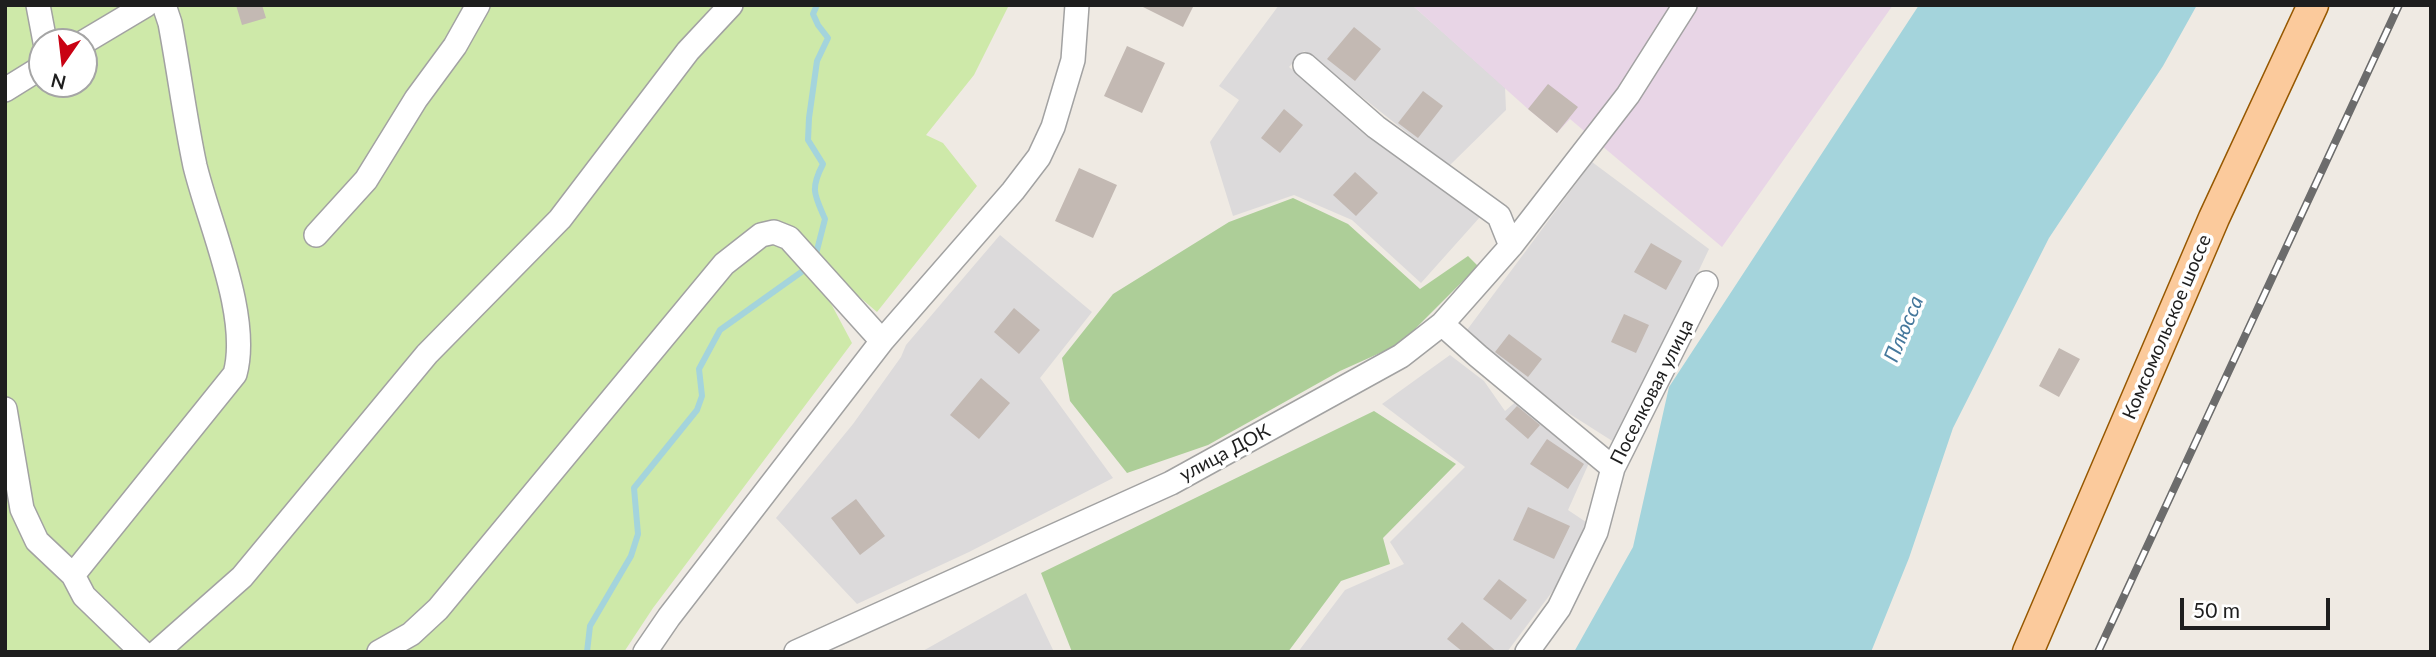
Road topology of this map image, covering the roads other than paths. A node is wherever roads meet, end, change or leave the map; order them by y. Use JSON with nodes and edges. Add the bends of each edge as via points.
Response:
{"nodes":[{"id":1,"x":38,"y":5,"type":"edge"},
{"id":2,"x":146,"y":5,"type":"edge"},
{"id":3,"x":164,"y":5,"type":"edge"},
{"id":4,"x":478,"y":5,"type":"edge"},
{"id":5,"x":732,"y":5,"type":"edge"},
{"id":6,"x":1077,"y":5,"type":"edge"},
{"id":7,"x":1685,"y":5,"type":"edge"},
{"id":8,"x":2313,"y":5,"type":"edge"},
{"id":9,"x":42,"y":28,"type":"edge"},
{"id":10,"x":98,"y":34,"type":"edge"},
{"id":11,"x":1304,"y":65,"type":"dead end"},
{"id":12,"x":28,"y":76,"type":"edge"},
{"id":13,"x":5,"y":90,"type":"edge"},
{"id":14,"x":316,"y":235,"type":"dead end"},
{"id":15,"x":1511,"y":246,"type":"junction"},
{"id":16,"x":1706,"y":283,"type":"dead end"},
{"id":17,"x":1442,"y":324,"type":"junction"},
{"id":18,"x":882,"y":341,"type":"junction"},
{"id":19,"x":5,"y":409,"type":"edge"},
{"id":20,"x":1613,"y":468,"type":"junction"},
{"id":21,"x":73,"y":575,"type":"junction"},
{"id":22,"x":170,"y":648,"type":"edge"},
{"id":23,"x":142,"y":652,"type":"edge"},
{"id":24,"x":379,"y":652,"type":"edge"},
{"id":25,"x":645,"y":652,"type":"edge"},
{"id":26,"x":796,"y":652,"type":"edge"},
{"id":27,"x":1527,"y":652,"type":"edge"},
{"id":28,"x":2028,"y":652,"type":"edge"}],
"edges":[{"from":1,"to":9,"type":"street"},
{"from":2,"to":10,"type":"street"},
{"from":3,"to":21,"type":"street","via":[[196,167],[225,266],[239,358],[235,374]]},
{"from":4,"to":14,"type":"street","via":[[366,180]]},
{"from":5,"to":22,"type":"street","via":[[688,51],[559,219],[427,354],[242,577]]},
{"from":6,"to":18,"type":"street","via":[[1073,60],[1039,157]]},
{"from":7,"to":15,"type":"street","name":"улица ДОК","via":[[1628,95]]},
{"from":8,"to":28,"type":"main road","name":"Комсомольское шоссе","via":[[2214,218]]},
{"from":11,"to":15,"type":"street","via":[[1376,127],[1499,216]]},
{"from":12,"to":13,"type":"street"},
{"from":15,"to":17,"type":"street","name":"улица ДОК"},
{"from":16,"to":20,"type":"street","name":"Поселковая улица"},
{"from":17,"to":20,"type":"street"},
{"from":17,"to":26,"type":"street","name":"улица ДОК","via":[[1401,356],[1171,483]]},
{"from":18,"to":24,"type":"street","via":[[789,238],[774,232],[761,235],[724,264],[696,295],[438,609],[411,634]]},
{"from":18,"to":25,"type":"street"},
{"from":19,"to":21,"type":"street","via":[[22,509],[37,541]]},
{"from":20,"to":27,"type":"street","name":"Поселковая улица","via":[[1596,532],[1559,608]]},
{"from":21,"to":23,"type":"street","via":[[84,596]]}]}
